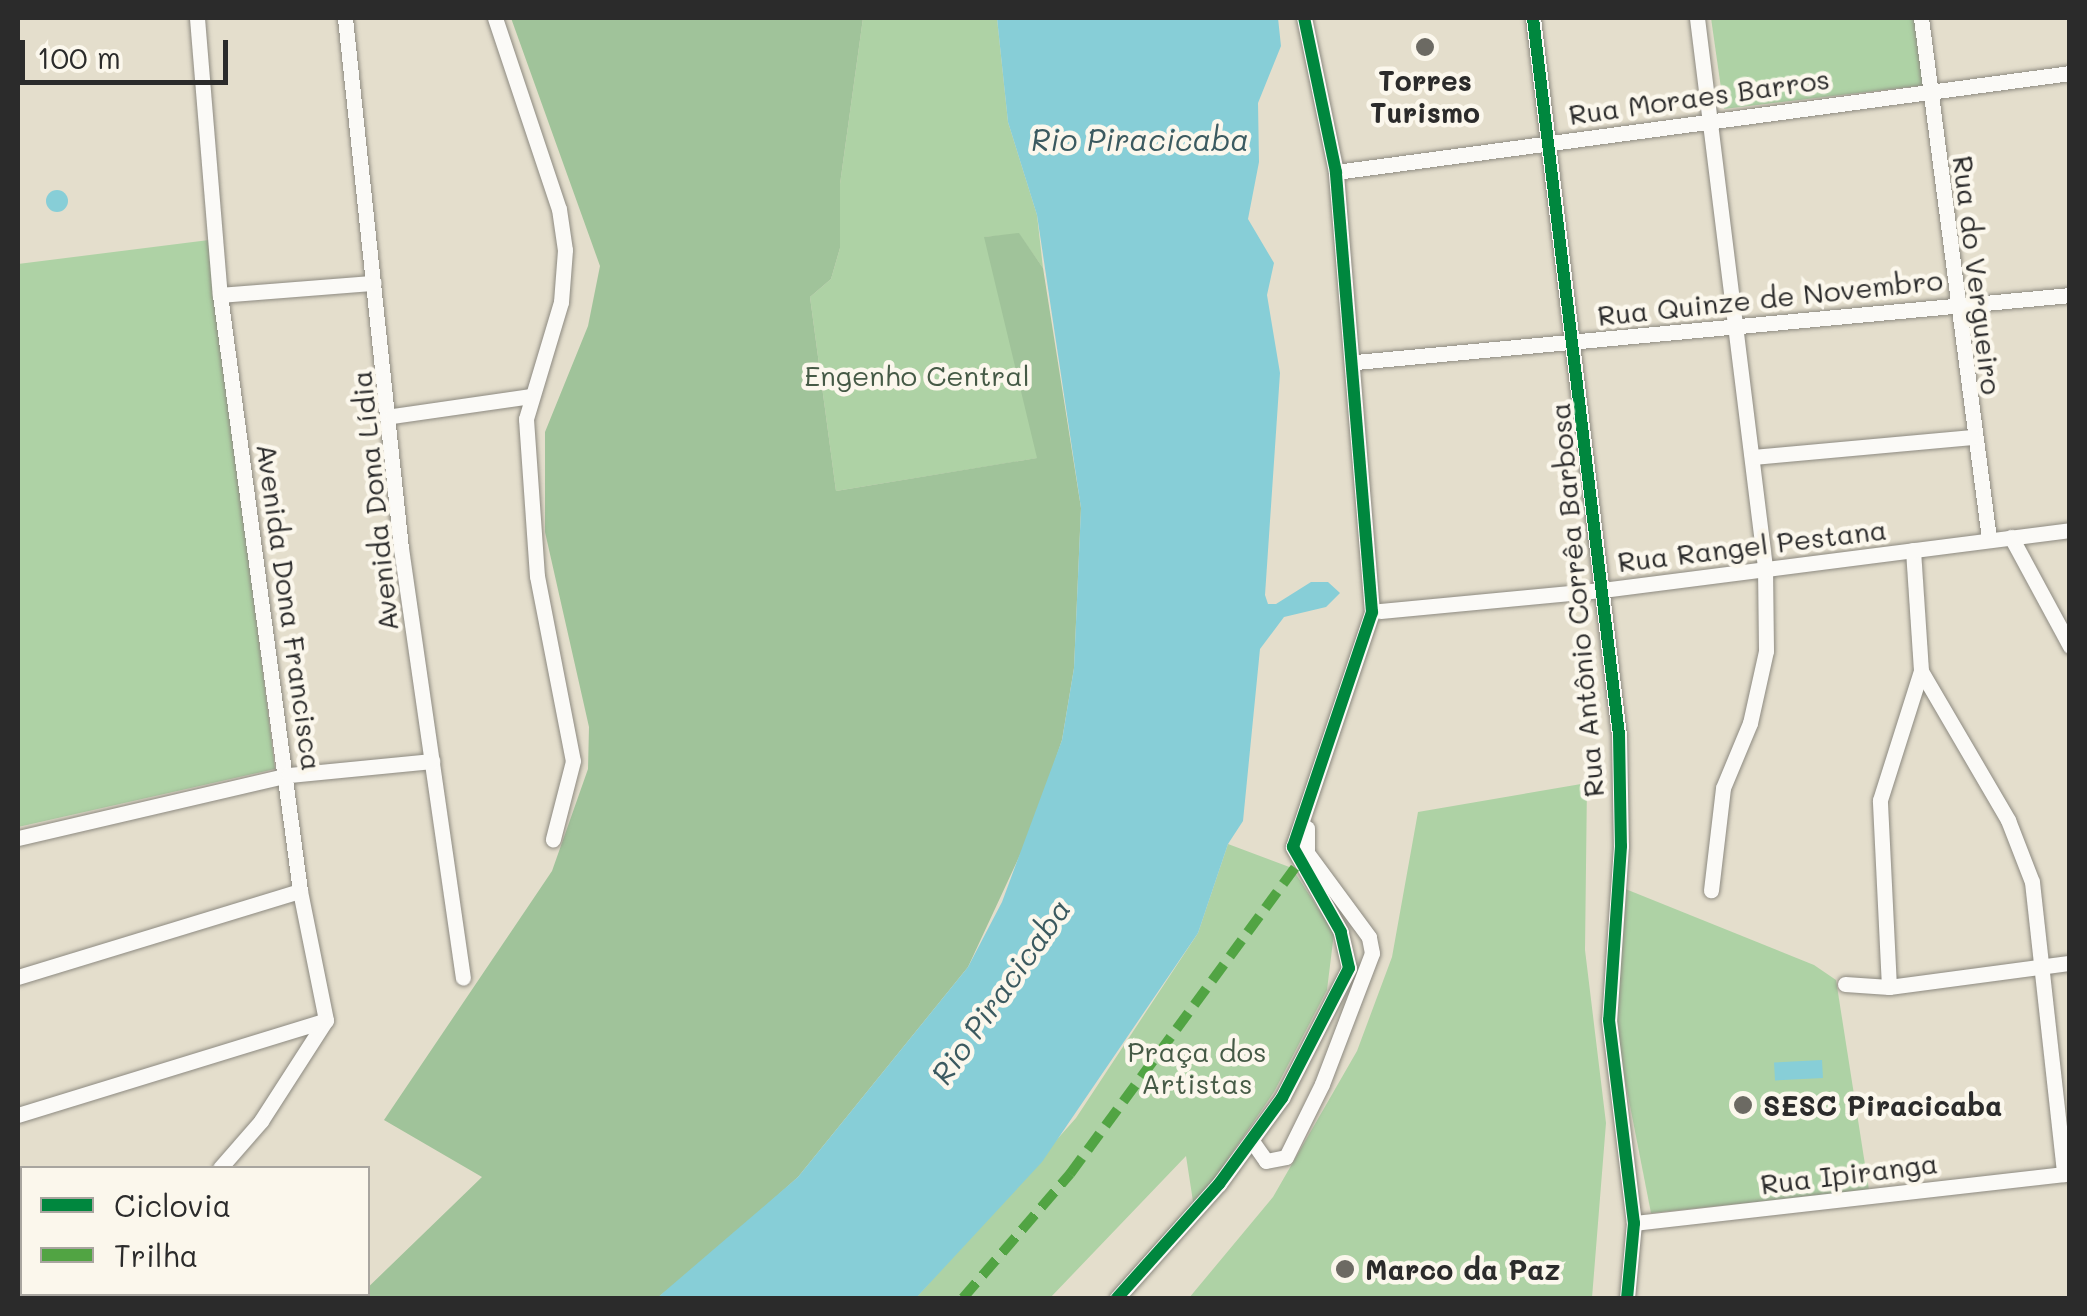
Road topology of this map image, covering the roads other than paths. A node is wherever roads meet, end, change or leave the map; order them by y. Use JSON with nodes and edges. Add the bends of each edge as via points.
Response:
{"nodes":[{"id":1,"x":197,"y":18,"type":"edge"},
{"id":2,"x":345,"y":18,"type":"edge"},
{"id":3,"x":495,"y":18,"type":"edge"},
{"id":4,"x":1304,"y":18,"type":"edge"},
{"id":5,"x":1533,"y":18,"type":"edge"},
{"id":6,"x":1697,"y":18,"type":"edge"},
{"id":7,"x":1921,"y":18,"type":"edge"},
{"id":8,"x":2070,"y":74,"type":"edge"},
{"id":9,"x":1930,"y":90,"type":"junction"},
{"id":10,"x":1709,"y":120,"type":"junction"},
{"id":11,"x":1548,"y":142,"type":"junction"},
{"id":12,"x":1336,"y":172,"type":"junction"},
{"id":13,"x":374,"y":283,"type":"junction"},
{"id":14,"x":220,"y":295,"type":"junction"},
{"id":15,"x":2070,"y":295,"type":"edge"},
{"id":16,"x":1956,"y":303,"type":"junction"},
{"id":17,"x":1737,"y":330,"type":"junction"},
{"id":18,"x":1576,"y":342,"type":"junction"},
{"id":19,"x":1356,"y":362,"type":"junction"},
{"id":20,"x":530,"y":396,"type":"junction"},
{"id":21,"x":392,"y":416,"type":"junction"},
{"id":22,"x":1973,"y":437,"type":"junction"},
{"id":23,"x":1752,"y":457,"type":"junction"},
{"id":24,"x":2070,"y":530,"type":"edge"},
{"id":25,"x":2011,"y":537,"type":"junction"},
{"id":26,"x":1989,"y":539,"type":"junction"},
{"id":27,"x":1913,"y":550,"type":"junction"},
{"id":28,"x":1765,"y":567,"type":"junction"},
{"id":29,"x":1602,"y":590,"type":"junction"},
{"id":30,"x":1376,"y":605,"type":"junction"},
{"id":31,"x":2070,"y":646,"type":"edge"},
{"id":32,"x":1921,"y":672,"type":"junction"},
{"id":33,"x":432,"y":760,"type":"junction"},
{"id":34,"x":288,"y":775,"type":"junction"},
{"id":35,"x":18,"y":838,"type":"edge"},
{"id":36,"x":552,"y":838,"type":"dead end"},
{"id":37,"x":1711,"y":890,"type":"dead end"},
{"id":38,"x":300,"y":891,"type":"junction"},
{"id":39,"x":2070,"y":963,"type":"edge"},
{"id":40,"x":2042,"y":967,"type":"junction"},
{"id":41,"x":18,"y":977,"type":"edge"},
{"id":42,"x":463,"y":978,"type":"dead end"},
{"id":43,"x":1845,"y":984,"type":"dead end"},
{"id":44,"x":1889,"y":987,"type":"junction"},
{"id":45,"x":326,"y":1020,"type":"junction"},
{"id":46,"x":1290,"y":1087,"type":"junction"},
{"id":47,"x":1317,"y":1096,"type":"junction"},
{"id":48,"x":18,"y":1114,"type":"edge"},
{"id":49,"x":1252,"y":1140,"type":"junction"},
{"id":50,"x":222,"y":1166,"type":"edge"},
{"id":51,"x":2067,"y":1174,"type":"edge"},
{"id":52,"x":1634,"y":1223,"type":"junction"},
{"id":53,"x":1117,"y":1298,"type":"edge"},
{"id":54,"x":1627,"y":1298,"type":"edge"}],
"edges":[{"from":1,"to":14,"type":"street","name":"Avenida Dona Francisca"},
{"from":2,"to":13,"type":"street","name":"Avenida Dona Lídia"},
{"from":3,"to":20,"type":"street","via":[[559,208],[566,250],[562,302]]},
{"from":4,"to":12,"type":"street"},
{"from":5,"to":11,"type":"street","name":"Rua Antônio Corrêa Barbosa"},
{"from":6,"to":10,"type":"street"},
{"from":7,"to":9,"type":"street","name":"Rua do Vergueiro"},
{"from":8,"to":9,"type":"street","name":"Rua Moraes Barros"},
{"from":9,"to":10,"type":"street","name":"Rua Moraes Barros"},
{"from":9,"to":16,"type":"street","name":"Rua do Vergueiro"},
{"from":10,"to":11,"type":"street","name":"Rua Moraes Barros"},
{"from":10,"to":17,"type":"street"},
{"from":11,"to":12,"type":"street","name":"Rua Moraes Barros"},
{"from":11,"to":18,"type":"street","name":"Rua Antônio Corrêa Barbosa"},
{"from":12,"to":19,"type":"street"},
{"from":13,"to":14,"type":"street"},
{"from":13,"to":21,"type":"street","name":"Avenida Dona Lídia"},
{"from":14,"to":34,"type":"street","name":"Avenida Dona Francisca"},
{"from":15,"to":16,"type":"street","name":"Rua Quinze de Novembro"},
{"from":16,"to":17,"type":"street","name":"Rua Quinze de Novembro"},
{"from":16,"to":22,"type":"street","name":"Rua do Vergueiro"},
{"from":17,"to":18,"type":"street","name":"Rua Quinze de Novembro"},
{"from":17,"to":23,"type":"street"},
{"from":18,"to":19,"type":"street","name":"Rua Quinze de Novembro"},
{"from":18,"to":29,"type":"street","name":"Rua Antônio Corrêa Barbosa"},
{"from":19,"to":30,"type":"street"},
{"from":20,"to":21,"type":"street"},
{"from":20,"to":36,"type":"street","via":[[537,576],[573,761]]},
{"from":21,"to":33,"type":"street","name":"Avenida Dona Lídia","via":[[401,548]]},
{"from":22,"to":23,"type":"street"},
{"from":22,"to":26,"type":"street","name":"Rua do Vergueiro"},
{"from":23,"to":28,"type":"street"},
{"from":24,"to":25,"type":"street","name":"Rua Rangel Pestana"},
{"from":25,"to":26,"type":"street","name":"Rua Rangel Pestana"},
{"from":25,"to":31,"type":"street"},
{"from":26,"to":27,"type":"street","name":"Rua Rangel Pestana"},
{"from":27,"to":28,"type":"street","name":"Rua Rangel Pestana"},
{"from":27,"to":32,"type":"street"},
{"from":28,"to":29,"type":"street","name":"Rua Rangel Pestana"},
{"from":28,"to":37,"type":"street","via":[[1766,651],[1750,722],[1723,788]]},
{"from":29,"to":30,"type":"street","name":"Rua Rangel Pestana"},
{"from":29,"to":52,"type":"street","name":"Rua Antônio Corrêa Barbosa","via":[[1619,735],[1621,826],[1609,1020]]},
{"from":30,"to":46,"type":"street","via":[[1293,847],[1341,932],[1349,968]]},
{"from":30,"to":47,"type":"street","via":[[1303,838],[1369,937],[1372,953]]},
{"from":32,"to":40,"type":"street","via":[[2023,857]]},
{"from":32,"to":44,"type":"street","via":[[1880,800]]},
{"from":33,"to":34,"type":"street"},
{"from":33,"to":42,"type":"street","name":"Avenida Dona Lídia"},
{"from":34,"to":35,"type":"street"},
{"from":34,"to":38,"type":"street","name":"Avenida Dona Francisca"},
{"from":38,"to":41,"type":"street"},
{"from":38,"to":45,"type":"street","name":"Avenida Dona Francisca"},
{"from":39,"to":40,"type":"street"},
{"from":40,"to":44,"type":"street"},
{"from":40,"to":51,"type":"street"},
{"from":43,"to":44,"type":"street"},
{"from":45,"to":48,"type":"street"},
{"from":45,"to":50,"type":"street","via":[[261,1121]]},
{"from":46,"to":47,"type":"street","via":[[1306,1083]]},
{"from":46,"to":49,"type":"street"},
{"from":47,"to":49,"type":"street","via":[[1286,1157],[1266,1161]]},
{"from":49,"to":53,"type":"street"},
{"from":51,"to":52,"type":"street","name":"Rua Ipiranga"},
{"from":52,"to":54,"type":"street","name":"Rua Antônio Corrêa Barbosa"}]}
